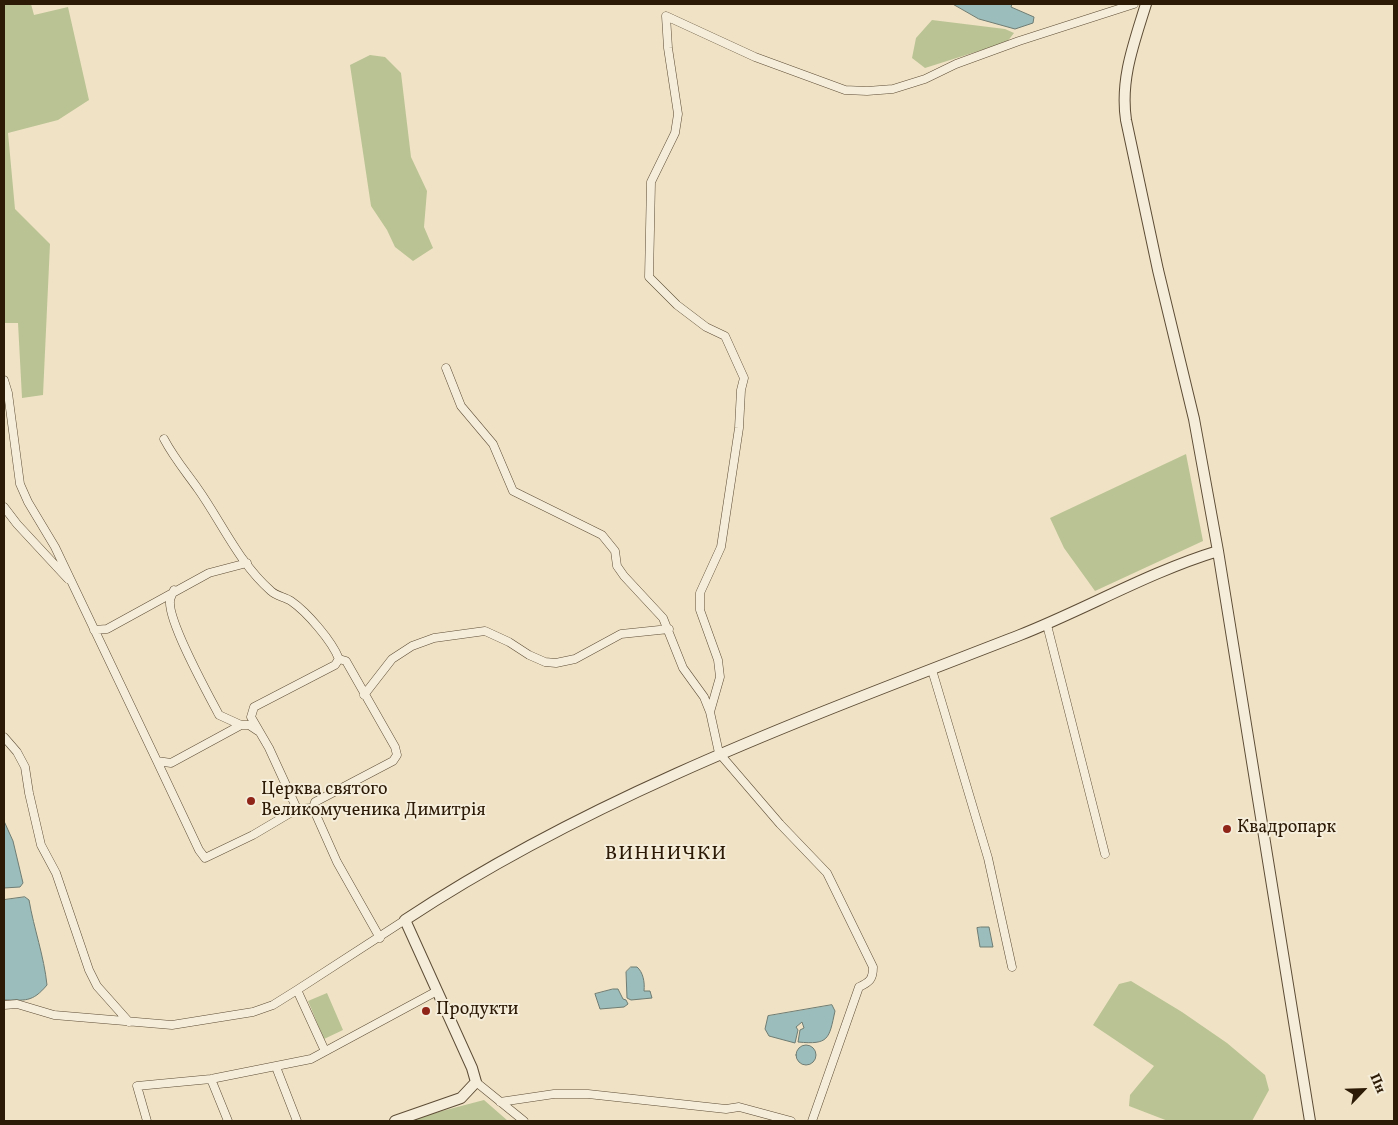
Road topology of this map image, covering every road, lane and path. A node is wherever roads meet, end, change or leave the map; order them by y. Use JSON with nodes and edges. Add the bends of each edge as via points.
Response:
{"nodes":[{"id":1,"x":1134,"y":4,"type":"edge"},
{"id":2,"x":1146,"y":4,"type":"edge"},
{"id":3,"x":446,"y":368,"type":"dead end"},
{"id":4,"x":4,"y":380,"type":"edge"},
{"id":5,"x":164,"y":439,"type":"dead end"},
{"id":6,"x":4,"y":507,"type":"edge"},
{"id":7,"x":1218,"y":551,"type":"junction"},
{"id":8,"x":247,"y":563,"type":"junction"},
{"id":9,"x":72,"y":582,"type":"junction"},
{"id":10,"x":174,"y":590,"type":"junction"},
{"id":11,"x":1047,"y":625,"type":"junction"},
{"id":12,"x":669,"y":629,"type":"junction"},
{"id":13,"x":94,"y":630,"type":"junction"},
{"id":14,"x":339,"y":660,"type":"junction"},
{"id":15,"x":932,"y":670,"type":"junction"},
{"id":16,"x":364,"y":696,"type":"junction"},
{"id":17,"x":710,"y":712,"type":"junction"},
{"id":18,"x":240,"y":725,"type":"junction"},
{"id":19,"x":258,"y":732,"type":"junction"},
{"id":20,"x":4,"y":737,"type":"edge"},
{"id":21,"x":720,"y":753,"type":"junction"},
{"id":22,"x":156,"y":761,"type":"junction"},
{"id":23,"x":313,"y":808,"type":"junction"},
{"id":24,"x":297,"y":809,"type":"junction"},
{"id":25,"x":1105,"y":854,"type":"dead end"},
{"id":26,"x":405,"y":920,"type":"junction"},
{"id":27,"x":380,"y":938,"type":"junction"},
{"id":28,"x":1012,"y":967,"type":"dead end"},
{"id":29,"x":297,"y":990,"type":"junction"},
{"id":30,"x":437,"y":990,"type":"junction"},
{"id":31,"x":4,"y":1005,"type":"edge"},
{"id":32,"x":129,"y":1022,"type":"junction"},
{"id":33,"x":325,"y":1051,"type":"junction"},
{"id":34,"x":276,"y":1067,"type":"junction"},
{"id":35,"x":211,"y":1079,"type":"junction"},
{"id":36,"x":476,"y":1082,"type":"junction"},
{"id":37,"x":500,"y":1102,"type":"junction"},
{"id":38,"x":147,"y":1121,"type":"edge"},
{"id":39,"x":228,"y":1121,"type":"edge"},
{"id":40,"x":298,"y":1121,"type":"edge"},
{"id":41,"x":395,"y":1121,"type":"edge"},
{"id":42,"x":524,"y":1121,"type":"edge"},
{"id":43,"x":791,"y":1121,"type":"edge"},
{"id":44,"x":812,"y":1121,"type":"edge"},
{"id":45,"x":1310,"y":1121,"type":"edge"}],
"edges":[{"from":1,"to":17,"type":"street","via":[[992,50],[925,79],[868,92],[845,90],[755,57],[666,16],[678,114],[675,132],[651,182],[649,277],[677,305],[706,327],[725,336],[744,378],[721,547],[700,593],[700,610],[718,660],[720,677]]},
{"from":2,"to":7,"type":"street","via":[[1128,66],[1123,102],[1158,270],[1194,419]]},
{"from":3,"to":12,"type":"street","via":[[461,406],[493,444],[514,491],[602,535],[615,550],[617,566],[624,576],[653,605]]},
{"from":4,"to":9,"type":"street","via":[[20,484]]},
{"from":5,"to":8,"type":"street","via":[[173,457]]},
{"from":6,"to":9,"type":"street"},
{"from":7,"to":11,"type":"street","via":[[1144,580]]},
{"from":7,"to":45,"type":"street"},
{"from":8,"to":10,"type":"street","via":[[208,573]]},
{"from":8,"to":14,"type":"street","via":[[272,592],[290,600],[303,611],[336,650]]},
{"from":9,"to":13,"type":"street"},
{"from":10,"to":13,"type":"street","via":[[107,630]]},
{"from":10,"to":18,"type":"street","via":[[170,600],[172,613],[190,657],[219,716]]},
{"from":11,"to":15,"type":"street"},
{"from":11,"to":25,"type":"street"},
{"from":12,"to":16,"type":"street","via":[[621,634],[575,658],[556,663],[537,659],[485,631],[434,638],[412,646],[392,659]]},
{"from":12,"to":17,"type":"street","via":[[683,668],[704,697]]},
{"from":13,"to":22,"type":"street"},
{"from":14,"to":16,"type":"street","via":[[346,661]]},
{"from":14,"to":19,"type":"street","via":[[336,665],[254,707],[250,717]]},
{"from":15,"to":21,"type":"street"},
{"from":15,"to":28,"type":"street","via":[[988,858]]},
{"from":16,"to":23,"type":"street","via":[[396,747],[397,755],[393,761],[315,802]]},
{"from":17,"to":21,"type":"street"},
{"from":18,"to":19,"type":"street","via":[[249,724]]},
{"from":18,"to":22,"type":"street","via":[[171,763]]},
{"from":19,"to":24,"type":"street","via":[[269,748]]},
{"from":20,"to":32,"type":"street","via":[[25,767],[41,844],[56,873],[89,970],[97,986]]},
{"from":21,"to":26,"type":"street","via":[[508,857]]},
{"from":21,"to":44,"type":"street","via":[[827,873],[873,967],[869,982],[858,987]]},
{"from":22,"to":24,"type":"street","via":[[205,858]]},
{"from":23,"to":24,"type":"street"},
{"from":23,"to":27,"type":"street","via":[[337,862]]},
{"from":26,"to":27,"type":"street"},
{"from":26,"to":30,"type":"street"},
{"from":27,"to":29,"type":"street"},
{"from":29,"to":32,"type":"street","via":[[273,1005],[253,1012],[172,1025]]},
{"from":29,"to":33,"type":"street"},
{"from":30,"to":33,"type":"street"},
{"from":30,"to":36,"type":"street"},
{"from":31,"to":32,"type":"street","via":[[18,1004],[54,1015]]},
{"from":33,"to":34,"type":"street","via":[[311,1059]]},
{"from":34,"to":35,"type":"street"},
{"from":34,"to":40,"type":"street"},
{"from":35,"to":38,"type":"street","via":[[137,1086]]},
{"from":35,"to":39,"type":"street"},
{"from":36,"to":37,"type":"street"},
{"from":36,"to":41,"type":"street","via":[[461,1098]]},
{"from":37,"to":42,"type":"street"},
{"from":37,"to":43,"type":"street","via":[[554,1094],[588,1094],[726,1109],[739,1107]]}]}
